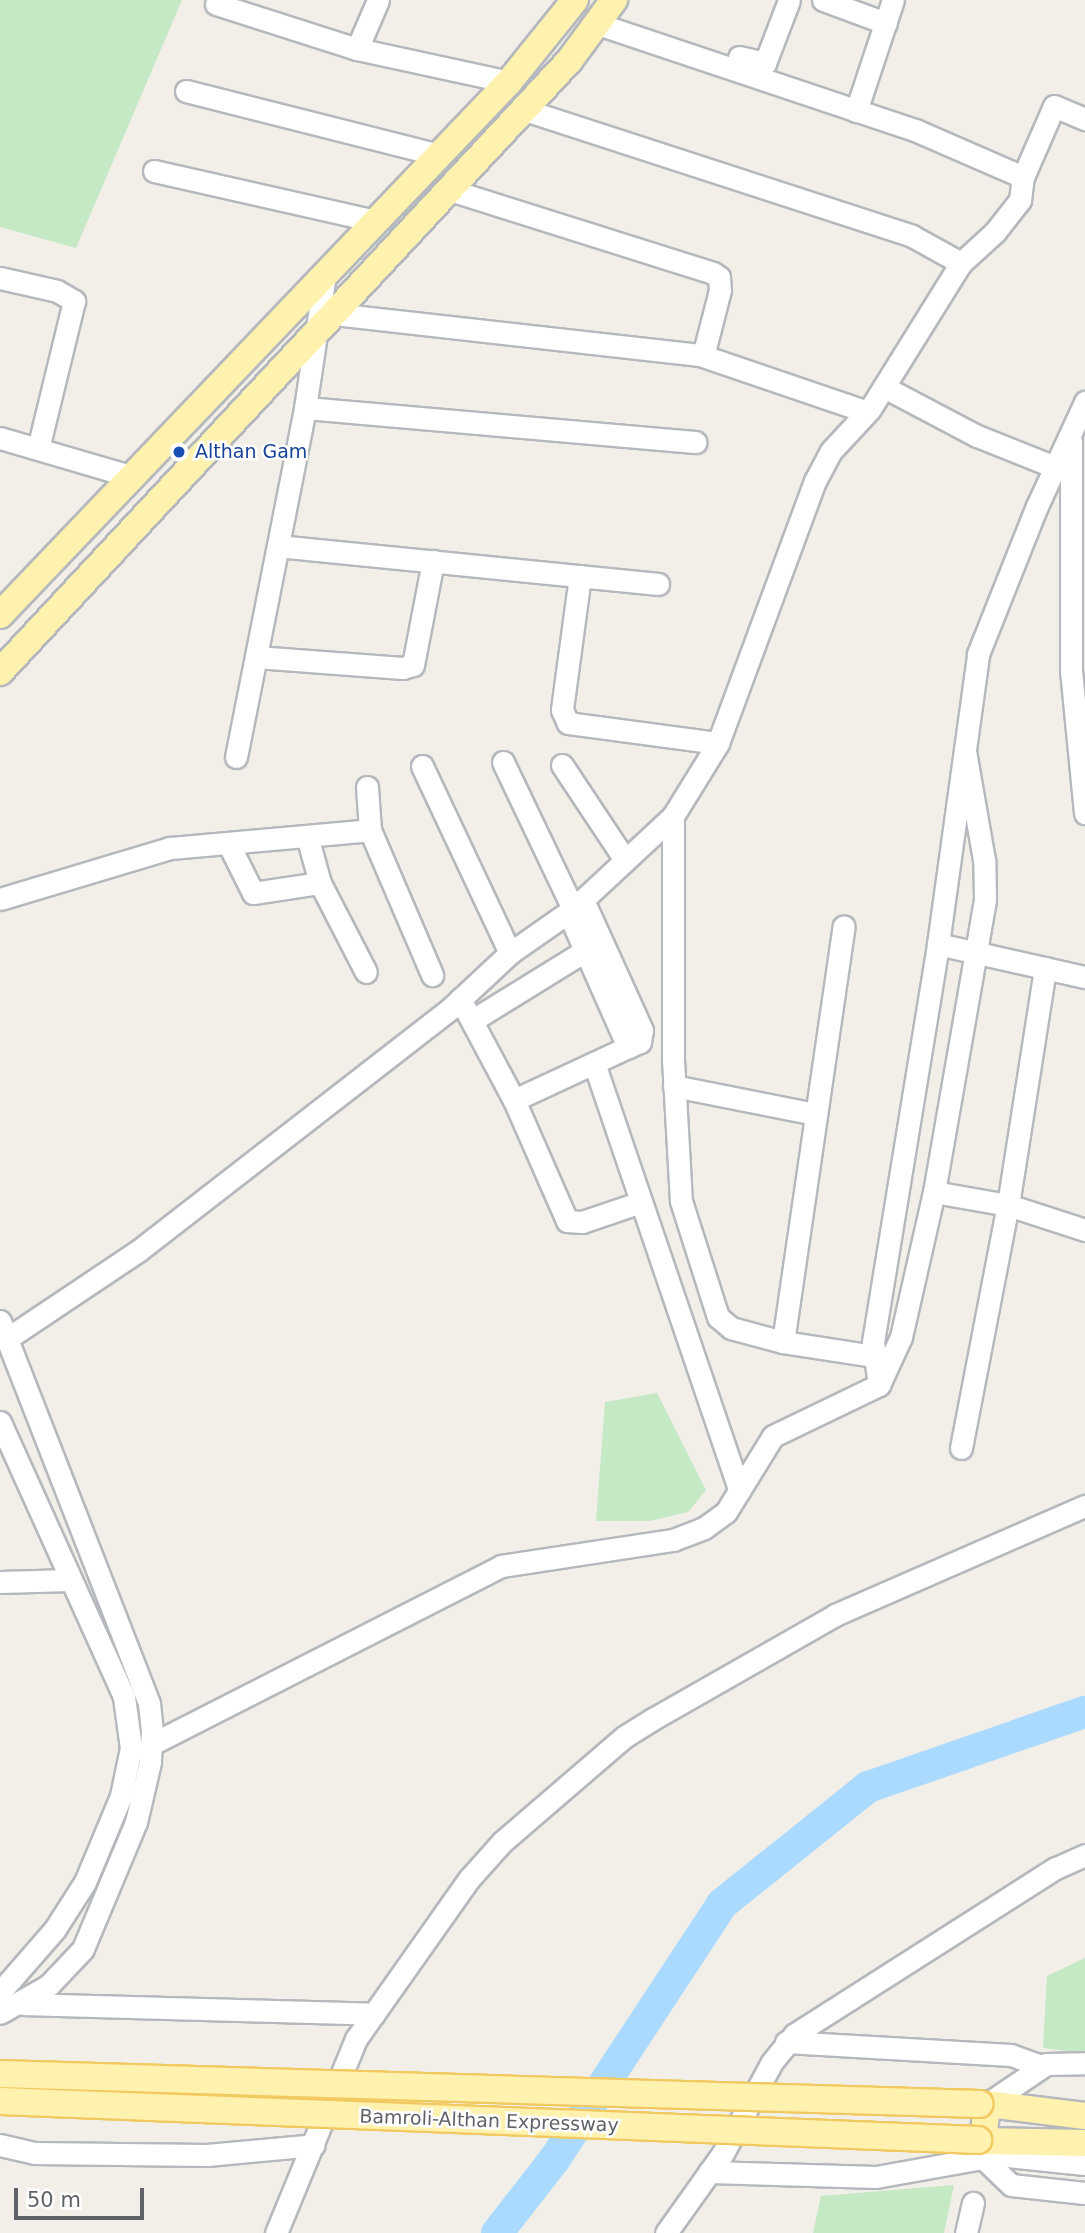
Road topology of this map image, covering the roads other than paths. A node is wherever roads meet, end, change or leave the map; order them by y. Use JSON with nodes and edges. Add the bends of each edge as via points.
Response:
{"nodes":[{"id":1,"x":379,"y":0,"type":"edge"},
{"id":2,"x":575,"y":0,"type":"edge"},
{"id":3,"x":614,"y":0,"type":"edge"},
{"id":4,"x":789,"y":0,"type":"edge"},
{"id":5,"x":823,"y":0,"type":"edge"},
{"id":6,"x":893,"y":0,"type":"edge"},
{"id":7,"x":216,"y":5,"type":"dead end"},
{"id":8,"x":886,"y":23,"type":"junction"},
{"id":9,"x":598,"y":24,"type":"junction"},
{"id":10,"x":689,"y":40,"type":"dead end"},
{"id":11,"x":357,"y":49,"type":"junction"},
{"id":12,"x":509,"y":82,"type":"junction"},
{"id":13,"x":186,"y":91,"type":"dead end"},
{"id":14,"x":524,"y":110,"type":"junction"},
{"id":15,"x":856,"y":111,"type":"junction"},
{"id":16,"x":1085,"y":119,"type":"edge"},
{"id":17,"x":439,"y":155,"type":"junction"},
{"id":18,"x":154,"y":171,"type":"dead end"},
{"id":19,"x":1023,"y":177,"type":"junction"},
{"id":20,"x":450,"y":190,"type":"junction"},
{"id":21,"x":375,"y":221,"type":"junction"},
{"id":22,"x":961,"y":263,"type":"junction"},
{"id":23,"x":325,"y":274,"type":"junction"},
{"id":24,"x":0,"y":278,"type":"edge"},
{"id":25,"x":325,"y":323,"type":"junction"},
{"id":26,"x":703,"y":356,"type":"junction"},
{"id":27,"x":884,"y":387,"type":"junction"},
{"id":28,"x":1085,"y":402,"type":"edge"},
{"id":29,"x":305,"y":408,"type":"junction"},
{"id":30,"x":867,"y":412,"type":"junction"},
{"id":31,"x":1071,"y":432,"type":"junction"},
{"id":32,"x":0,"y":438,"type":"edge"},
{"id":33,"x":696,"y":442,"type":"dead end"},
{"id":34,"x":38,"y":449,"type":"junction"},
{"id":35,"x":1055,"y":467,"type":"junction"},
{"id":36,"x":130,"y":476,"type":"junction"},
{"id":37,"x":278,"y":546,"type":"junction"},
{"id":38,"x":433,"y":561,"type":"junction"},
{"id":39,"x":580,"y":576,"type":"junction"},
{"id":40,"x":658,"y":584,"type":"dead end"},
{"id":41,"x":0,"y":615,"type":"edge"},
{"id":42,"x":256,"y":657,"type":"junction"},
{"id":43,"x":0,"y":672,"type":"edge"},
{"id":44,"x":718,"y":744,"type":"junction"},
{"id":45,"x":965,"y":751,"type":"junction"},
{"id":46,"x":236,"y":757,"type":"dead end"},
{"id":47,"x":503,"y":762,"type":"dead end"},
{"id":48,"x":562,"y":765,"type":"dead end"},
{"id":49,"x":422,"y":766,"type":"dead end"},
{"id":50,"x":367,"y":788,"type":"dead end"},
{"id":51,"x":1085,"y":813,"type":"edge"},
{"id":52,"x":673,"y":816,"type":"junction"},
{"id":53,"x":370,"y":830,"type":"junction"},
{"id":54,"x":307,"y":836,"type":"junction"},
{"id":55,"x":228,"y":843,"type":"junction"},
{"id":56,"x":625,"y":860,"type":"junction"},
{"id":57,"x":320,"y":883,"type":"junction"},
{"id":58,"x":0,"y":899,"type":"edge"},
{"id":59,"x":575,"y":907,"type":"junction"},
{"id":60,"x":844,"y":926,"type":"dead end"},
{"id":61,"x":938,"y":944,"type":"junction"},
{"id":62,"x":593,"y":945,"type":"junction"},
{"id":63,"x":976,"y":952,"type":"junction"},
{"id":64,"x":510,"y":953,"type":"junction"},
{"id":65,"x":1045,"y":968,"type":"junction"},
{"id":66,"x":366,"y":972,"type":"dead end"},
{"id":67,"x":432,"y":975,"type":"dead end"},
{"id":68,"x":1085,"y":977,"type":"edge"},
{"id":69,"x":460,"y":999,"type":"junction"},
{"id":70,"x":473,"y":1020,"type":"junction"},
{"id":71,"x":594,"y":1063,"type":"junction"},
{"id":72,"x":674,"y":1086,"type":"junction"},
{"id":73,"x":514,"y":1100,"type":"junction"},
{"id":74,"x":816,"y":1114,"type":"junction"},
{"id":75,"x":934,"y":1192,"type":"junction"},
{"id":76,"x":641,"y":1202,"type":"junction"},
{"id":77,"x":1008,"y":1205,"type":"junction"},
{"id":78,"x":1085,"y":1230,"type":"edge"},
{"id":79,"x":4,"y":1330,"type":"edge"},
{"id":80,"x":783,"y":1342,"type":"junction"},
{"id":81,"x":873,"y":1356,"type":"junction"},
{"id":82,"x":879,"y":1385,"type":"junction"},
{"id":83,"x":0,"y":1422,"type":"edge"},
{"id":84,"x":961,"y":1448,"type":"dead end"},
{"id":85,"x":739,"y":1490,"type":"junction"},
{"id":86,"x":1085,"y":1506,"type":"edge"},
{"id":87,"x":71,"y":1580,"type":"junction"},
{"id":88,"x":0,"y":1581,"type":"edge"},
{"id":89,"x":152,"y":1744,"type":"junction"},
{"id":90,"x":1085,"y":1855,"type":"edge"},
{"id":91,"x":0,"y":1992,"type":"edge"},
{"id":92,"x":23,"y":2004,"type":"junction"},
{"id":93,"x":0,"y":2012,"type":"edge"},
{"id":94,"x":374,"y":2014,"type":"junction"},
{"id":95,"x":786,"y":2042,"type":"junction"},
{"id":96,"x":1085,"y":2063,"type":"edge"},
{"id":97,"x":1042,"y":2066,"type":"junction"},
{"id":98,"x":0,"y":2074,"type":"edge"},
{"id":99,"x":0,"y":2101,"type":"edge"},
{"id":100,"x":984,"y":2104,"type":"junction"},
{"id":101,"x":1085,"y":2104,"type":"edge"},
{"id":102,"x":1085,"y":2116,"type":"edge"},
{"id":103,"x":1085,"y":2143,"type":"edge"},
{"id":104,"x":0,"y":2145,"type":"edge"},
{"id":105,"x":314,"y":2145,"type":"junction"},
{"id":106,"x":985,"y":2148,"type":"junction"},
{"id":107,"x":1085,"y":2153,"type":"edge"},
{"id":108,"x":1085,"y":2164,"type":"edge"},
{"id":109,"x":709,"y":2172,"type":"junction"},
{"id":110,"x":1085,"y":2193,"type":"edge"},
{"id":111,"x":973,"y":2203,"type":"dead end"},
{"id":112,"x":276,"y":2233,"type":"edge"},
{"id":113,"x":666,"y":2233,"type":"edge"},
{"id":114,"x":966,"y":2233,"type":"edge"}],
"edges":[{"from":1,"to":11,"type":"street"},
{"from":2,"to":12,"type":"main road"},
{"from":3,"to":9,"type":"main road"},
{"from":4,"to":10,"type":"street","via":[[765,64]]},
{"from":5,"to":8,"type":"street"},
{"from":6,"to":8,"type":"street"},
{"from":7,"to":11,"type":"street"},
{"from":8,"to":15,"type":"street"},
{"from":9,"to":14,"type":"main road"},
{"from":9,"to":15,"type":"street"},
{"from":11,"to":12,"type":"street"},
{"from":12,"to":17,"type":"main road"},
{"from":13,"to":17,"type":"street"},
{"from":14,"to":20,"type":"main road"},
{"from":14,"to":22,"type":"street","via":[[912,236]]},
{"from":15,"to":19,"type":"street","via":[[932,137]]},
{"from":16,"to":19,"type":"street","via":[[1054,106]]},
{"from":17,"to":21,"type":"main road"},
{"from":18,"to":21,"type":"street"},
{"from":19,"to":22,"type":"street","via":[[1020,200]]},
{"from":20,"to":25,"type":"main road"},
{"from":20,"to":26,"type":"street","via":[[713,273],[719,277],[720,290]]},
{"from":21,"to":23,"type":"main road"},
{"from":22,"to":27,"type":"street"},
{"from":23,"to":25,"type":"street"},
{"from":23,"to":36,"type":"main road"},
{"from":24,"to":34,"type":"street","via":[[57,291],[74,301]]},
{"from":25,"to":26,"type":"street"},
{"from":25,"to":29,"type":"street"},
{"from":25,"to":43,"type":"main road"},
{"from":26,"to":30,"type":"street"},
{"from":27,"to":30,"type":"street"},
{"from":27,"to":35,"type":"street","via":[[977,436]]},
{"from":28,"to":31,"type":"street"},
{"from":29,"to":33,"type":"street"},
{"from":29,"to":37,"type":"street"},
{"from":30,"to":44,"type":"street","via":[[831,451],[815,481]]},
{"from":31,"to":35,"type":"street"},
{"from":31,"to":51,"type":"street","via":[[1071,670]]},
{"from":32,"to":34,"type":"street"},
{"from":34,"to":36,"type":"street"},
{"from":35,"to":45,"type":"street","via":[[978,654]]},
{"from":36,"to":41,"type":"main road"},
{"from":37,"to":38,"type":"street"},
{"from":37,"to":42,"type":"street"},
{"from":38,"to":39,"type":"street"},
{"from":38,"to":42,"type":"street","via":[[413,666]]},
{"from":39,"to":40,"type":"street"},
{"from":39,"to":44,"type":"street","via":[[562,710],[568,723]]},
{"from":42,"to":46,"type":"street"},
{"from":44,"to":52,"type":"street"},
{"from":45,"to":61,"type":"street"},
{"from":45,"to":63,"type":"street","via":[[986,880]]},
{"from":47,"to":59,"type":"street"},
{"from":48,"to":56,"type":"street"},
{"from":49,"to":64,"type":"street"},
{"from":50,"to":53,"type":"street"},
{"from":52,"to":56,"type":"street"},
{"from":52,"to":72,"type":"street"},
{"from":53,"to":54,"type":"street"},
{"from":53,"to":67,"type":"street"},
{"from":54,"to":55,"type":"street"},
{"from":54,"to":57,"type":"street"},
{"from":55,"to":57,"type":"street","via":[[253,893]]},
{"from":55,"to":58,"type":"street","via":[[170,848]]},
{"from":56,"to":59,"type":"street"},
{"from":57,"to":66,"type":"street"},
{"from":59,"to":62,"type":"street"},
{"from":59,"to":64,"type":"street"},
{"from":60,"to":74,"type":"street"},
{"from":61,"to":63,"type":"street"},
{"from":61,"to":81,"type":"street"},
{"from":62,"to":70,"type":"street"},
{"from":62,"to":71,"type":"street","via":[[642,1030],[640,1042]]},
{"from":63,"to":65,"type":"street"},
{"from":63,"to":75,"type":"street"},
{"from":64,"to":69,"type":"street"},
{"from":65,"to":68,"type":"street"},
{"from":65,"to":77,"type":"street"},
{"from":69,"to":70,"type":"street"},
{"from":69,"to":79,"type":"street","via":[[138,1251]]},
{"from":70,"to":73,"type":"street"},
{"from":71,"to":73,"type":"street"},
{"from":71,"to":76,"type":"street"},
{"from":72,"to":74,"type":"street"},
{"from":72,"to":80,"type":"street","via":[[681,1201],[718,1317],[731,1328]]},
{"from":73,"to":76,"type":"street","via":[[567,1221],[582,1222]]},
{"from":74,"to":80,"type":"street"},
{"from":75,"to":77,"type":"street"},
{"from":75,"to":82,"type":"street","via":[[901,1337]]},
{"from":76,"to":85,"type":"street"},
{"from":77,"to":78,"type":"street"},
{"from":77,"to":84,"type":"street"},
{"from":79,"to":89,"type":"street","via":[[149,1703]]},
{"from":80,"to":81,"type":"street"},
{"from":81,"to":82,"type":"street"},
{"from":82,"to":85,"type":"street","via":[[772,1436]]},
{"from":83,"to":87,"type":"street"},
{"from":85,"to":89,"type":"street","via":[[726,1512],[689,1536],[517,1562],[488,1572]]},
{"from":86,"to":94,"type":"street","via":[[835,1615],[640,1726],[502,1842],[470,1879]]},
{"from":87,"to":88,"type":"street"},
{"from":87,"to":91,"type":"street","via":[[124,1697],[131,1748],[121,1796],[85,1882],[55,1929]]},
{"from":89,"to":92,"type":"street","via":[[136,1822],[100,1917],[83,1949],[49,1985]]},
{"from":90,"to":95,"type":"street","via":[[1056,1868]]},
{"from":92,"to":93,"type":"street"},
{"from":92,"to":94,"type":"street"},
{"from":94,"to":105,"type":"street","via":[[349,2052]]},
{"from":95,"to":97,"type":"street","via":[[1011,2055]]},
{"from":95,"to":109,"type":"street"},
{"from":96,"to":97,"type":"street"},
{"from":97,"to":100,"type":"street"},
{"from":98,"to":100,"type":"main road","bridge":true},
{"from":99,"to":106,"type":"main road","name":"Bamroli-Althan Expressway","bridge":true},
{"from":100,"to":101,"type":"main road"},
{"from":100,"to":102,"type":"main road"},
{"from":100,"to":106,"type":"main road"},
{"from":103,"to":106,"type":"main road"},
{"from":104,"to":105,"type":"street","via":[[34,2153],[194,2154]]},
{"from":105,"to":112,"type":"street"},
{"from":106,"to":107,"type":"main road"},
{"from":106,"to":108,"type":"street"},
{"from":106,"to":109,"type":"street","via":[[876,2177]]},
{"from":106,"to":110,"type":"street","via":[[1011,2185]]},
{"from":109,"to":113,"type":"street"},
{"from":111,"to":114,"type":"street"}]}
